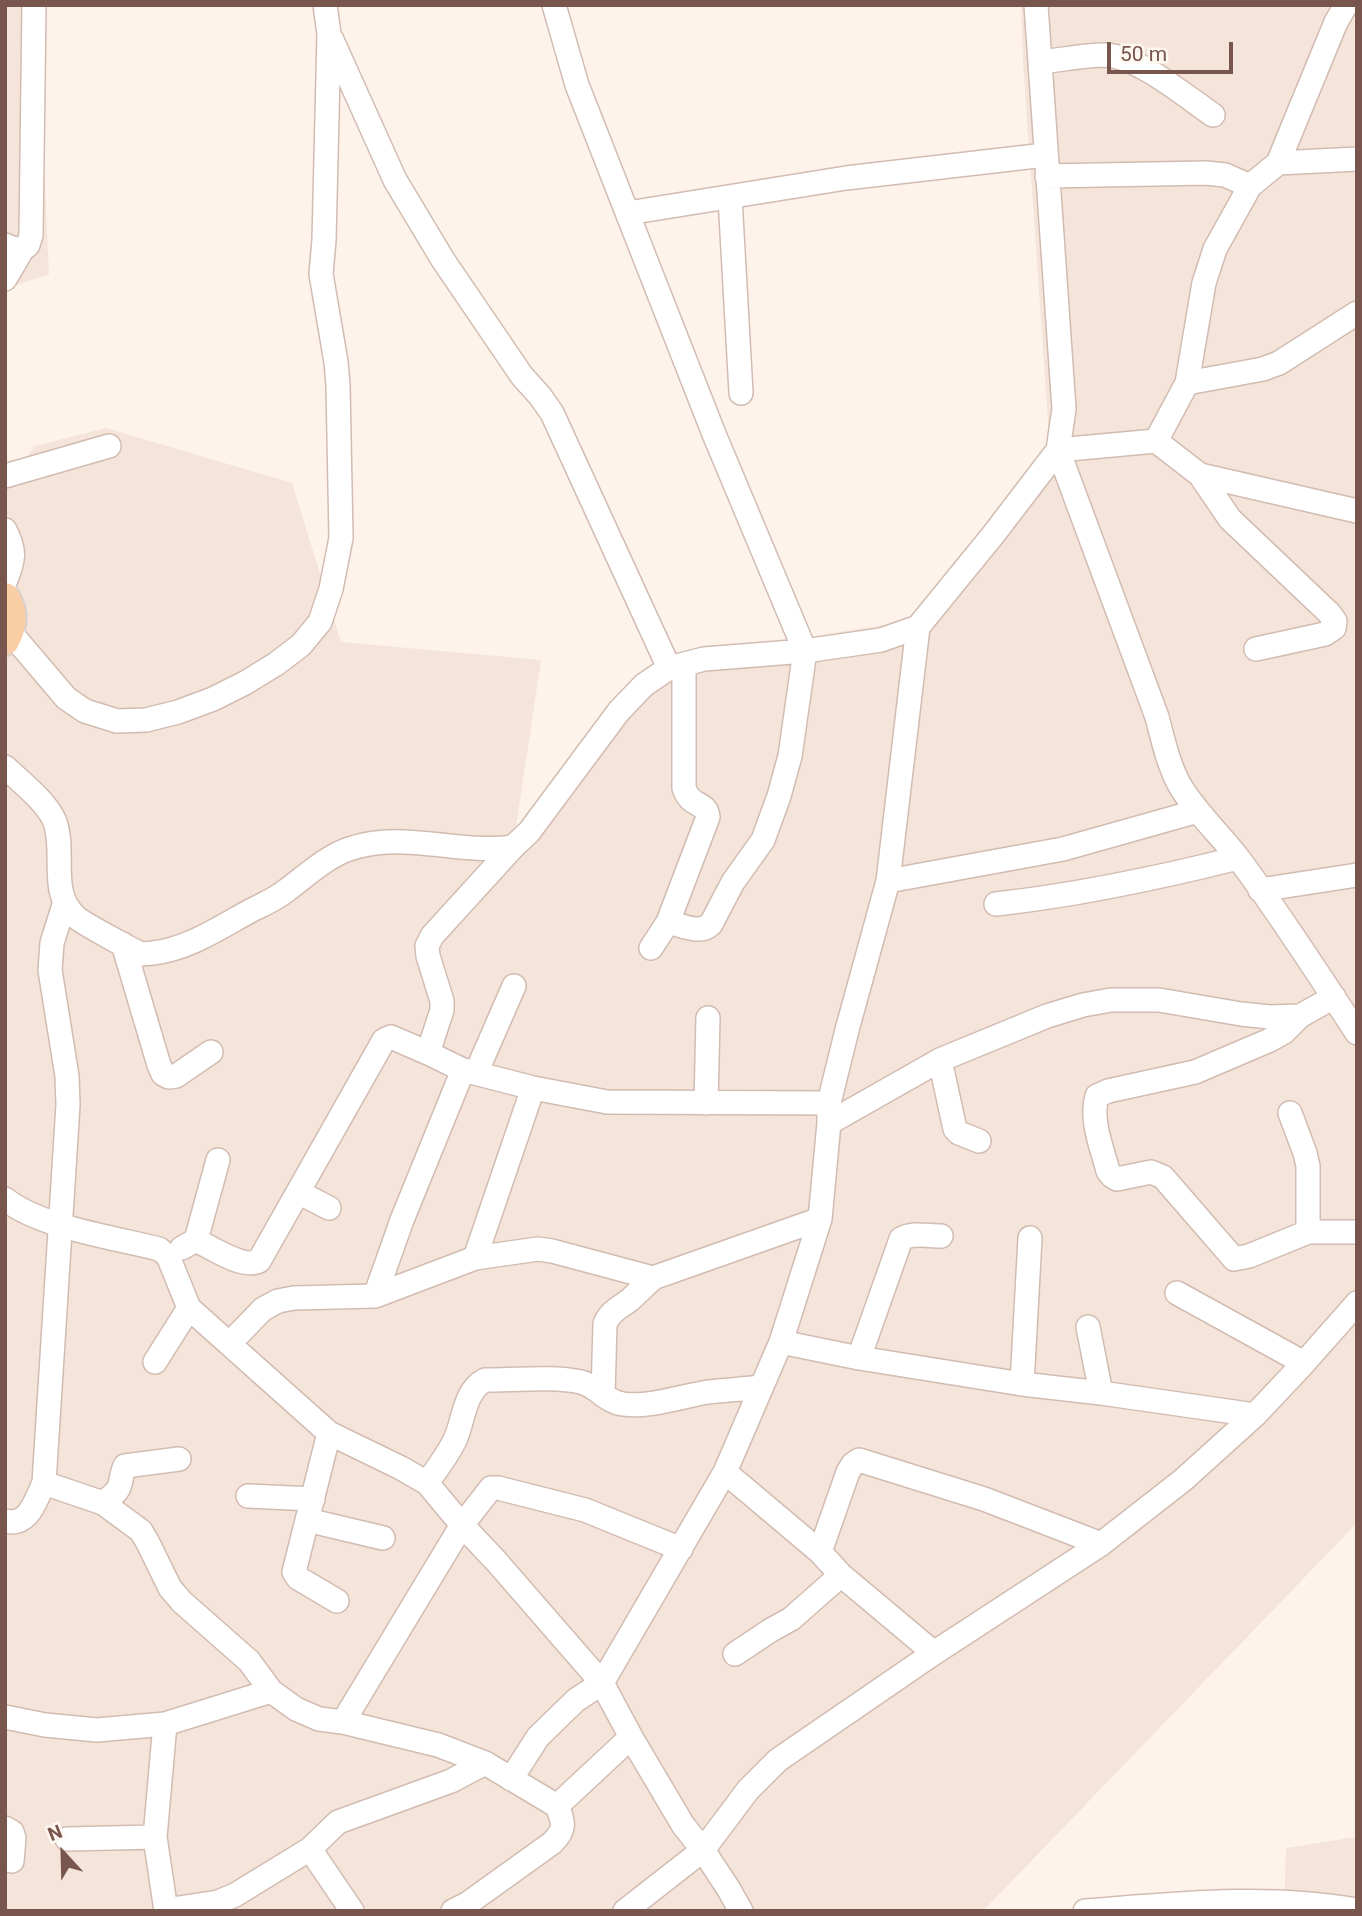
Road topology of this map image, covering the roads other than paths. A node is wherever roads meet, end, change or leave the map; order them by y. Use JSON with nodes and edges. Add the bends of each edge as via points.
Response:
{"nodes":[{"id":1,"x":34,"y":5,"type":"edge"},
{"id":2,"x":325,"y":5,"type":"edge"},
{"id":3,"x":554,"y":5,"type":"edge"},
{"id":4,"x":1036,"y":5,"type":"edge"},
{"id":5,"x":1320,"y":5,"type":"edge"},
{"id":6,"x":1341,"y":14,"type":"edge"},
{"id":7,"x":329,"y":34,"type":"junction"},
{"id":8,"x":1040,"y":62,"type":"junction"},
{"id":9,"x":1213,"y":115,"type":"dead end"},
{"id":10,"x":1357,"y":159,"type":"edge"},
{"id":11,"x":1278,"y":163,"type":"junction"},
{"id":12,"x":1046,"y":166,"type":"junction"},
{"id":13,"x":1250,"y":186,"type":"junction"},
{"id":14,"x":730,"y":197,"type":"junction"},
{"id":15,"x":628,"y":213,"type":"junction"},
{"id":16,"x":13,"y":247,"type":"edge"},
{"id":17,"x":5,"y":279,"type":"edge"},
{"id":18,"x":1357,"y":313,"type":"edge"},
{"id":19,"x":1186,"y":383,"type":"junction"},
{"id":20,"x":741,"y":393,"type":"dead end"},
{"id":21,"x":1156,"y":441,"type":"junction"},
{"id":22,"x":109,"y":446,"type":"dead end"},
{"id":23,"x":1058,"y":450,"type":"junction"},
{"id":24,"x":1200,"y":475,"type":"junction"},
{"id":25,"x":5,"y":476,"type":"edge"},
{"id":26,"x":1357,"y":511,"type":"edge"},
{"id":27,"x":5,"y":530,"type":"edge"},
{"id":28,"x":5,"y":582,"type":"edge"},
{"id":29,"x":5,"y":597,"type":"edge"},
{"id":30,"x":918,"y":627,"type":"junction"},
{"id":31,"x":8,"y":637,"type":"edge"},
{"id":32,"x":1256,"y":649,"type":"dead end"},
{"id":33,"x":805,"y":652,"type":"junction"},
{"id":34,"x":676,"y":666,"type":"junction"},
{"id":35,"x":5,"y":767,"type":"edge"},
{"id":36,"x":1198,"y":811,"type":"junction"},
{"id":37,"x":513,"y":846,"type":"junction"},
{"id":38,"x":1238,"y":858,"type":"junction"},
{"id":39,"x":1357,"y":875,"type":"edge"},
{"id":40,"x":888,"y":881,"type":"junction"},
{"id":41,"x":1260,"y":890,"type":"junction"},
{"id":42,"x":996,"y":904,"type":"dead end"},
{"id":43,"x":64,"y":905,"type":"junction"},
{"id":44,"x":668,"y":922,"type":"junction"},
{"id":45,"x":123,"y":944,"type":"junction"},
{"id":46,"x":651,"y":948,"type":"dead end"},
{"id":47,"x":514,"y":986,"type":"dead end"},
{"id":48,"x":1334,"y":997,"type":"junction"},
{"id":49,"x":1300,"y":1016,"type":"junction"},
{"id":50,"x":708,"y":1018,"type":"dead end"},
{"id":51,"x":1357,"y":1034,"type":"edge"},
{"id":52,"x":211,"y":1052,"type":"dead end"},
{"id":53,"x":428,"y":1053,"type":"junction"},
{"id":54,"x":940,"y":1060,"type":"junction"},
{"id":55,"x":470,"y":1071,"type":"junction"},
{"id":56,"x":533,"y":1088,"type":"junction"},
{"id":57,"x":706,"y":1103,"type":"junction"},
{"id":58,"x":829,"y":1113,"type":"junction"},
{"id":59,"x":1290,"y":1113,"type":"dead end"},
{"id":60,"x":979,"y":1141,"type":"dead end"},
{"id":61,"x":218,"y":1160,"type":"dead end"},
{"id":62,"x":298,"y":1192,"type":"junction"},
{"id":63,"x":5,"y":1199,"type":"edge"},
{"id":64,"x":329,"y":1208,"type":"dead end"},
{"id":65,"x":820,"y":1219,"type":"junction"},
{"id":66,"x":59,"y":1225,"type":"junction"},
{"id":67,"x":1308,"y":1232,"type":"junction"},
{"id":68,"x":1357,"y":1232,"type":"edge"},
{"id":69,"x":941,"y":1236,"type":"dead end"},
{"id":70,"x":1030,"y":1238,"type":"dead end"},
{"id":71,"x":196,"y":1240,"type":"junction"},
{"id":72,"x":168,"y":1256,"type":"junction"},
{"id":73,"x":475,"y":1258,"type":"junction"},
{"id":74,"x":653,"y":1278,"type":"junction"},
{"id":75,"x":1177,"y":1293,"type":"dead end"},
{"id":76,"x":375,"y":1296,"type":"junction"},
{"id":77,"x":1357,"y":1303,"type":"edge"},
{"id":78,"x":189,"y":1307,"type":"junction"},
{"id":79,"x":1088,"y":1327,"type":"dead end"},
{"id":80,"x":780,"y":1342,"type":"junction"},
{"id":81,"x":230,"y":1343,"type":"junction"},
{"id":82,"x":859,"y":1358,"type":"junction"},
{"id":83,"x":155,"y":1362,"type":"dead end"},
{"id":84,"x":1304,"y":1363,"type":"junction"},
{"id":85,"x":1022,"y":1384,"type":"junction"},
{"id":86,"x":761,"y":1387,"type":"junction"},
{"id":87,"x":1101,"y":1392,"type":"junction"},
{"id":88,"x":603,"y":1395,"type":"junction"},
{"id":89,"x":1255,"y":1415,"type":"junction"},
{"id":90,"x":330,"y":1433,"type":"junction"},
{"id":91,"x":179,"y":1459,"type":"dead end"},
{"id":92,"x":725,"y":1472,"type":"junction"},
{"id":93,"x":44,"y":1483,"type":"junction"},
{"id":94,"x":427,"y":1483,"type":"junction"},
{"id":95,"x":248,"y":1496,"type":"dead end"},
{"id":96,"x":103,"y":1503,"type":"junction"},
{"id":97,"x":310,"y":1509,"type":"junction"},
{"id":98,"x":5,"y":1521,"type":"edge"},
{"id":99,"x":461,"y":1525,"type":"junction"},
{"id":100,"x":383,"y":1538,"type":"dead end"},
{"id":101,"x":1101,"y":1544,"type":"junction"},
{"id":102,"x":681,"y":1549,"type":"junction"},
{"id":103,"x":820,"y":1552,"type":"junction"},
{"id":104,"x":841,"y":1575,"type":"junction"},
{"id":105,"x":337,"y":1601,"type":"dead end"},
{"id":106,"x":934,"y":1653,"type":"junction"},
{"id":107,"x":735,"y":1654,"type":"dead end"},
{"id":108,"x":602,"y":1683,"type":"junction"},
{"id":109,"x":271,"y":1691,"type":"junction"},
{"id":110,"x":5,"y":1717,"type":"edge"},
{"id":111,"x":343,"y":1722,"type":"junction"},
{"id":112,"x":165,"y":1724,"type":"junction"},
{"id":113,"x":631,"y":1737,"type":"junction"},
{"id":114,"x":485,"y":1763,"type":"junction"},
{"id":115,"x":511,"y":1779,"type":"junction"},
{"id":116,"x":557,"y":1805,"type":"junction"},
{"id":117,"x":5,"y":1828,"type":"edge"},
{"id":118,"x":155,"y":1838,"type":"junction"},
{"id":119,"x":67,"y":1839,"type":"dead end"},
{"id":120,"x":310,"y":1849,"type":"junction"},
{"id":121,"x":703,"y":1850,"type":"junction"},
{"id":122,"x":12,"y":1861,"type":"dead end"},
{"id":123,"x":1357,"y":1910,"type":"edge"},
{"id":124,"x":166,"y":1911,"type":"edge"},
{"id":125,"x":352,"y":1911,"type":"edge"},
{"id":126,"x":453,"y":1911,"type":"edge"},
{"id":127,"x":625,"y":1911,"type":"edge"},
{"id":128,"x":741,"y":1911,"type":"edge"},
{"id":129,"x":1086,"y":1911,"type":"edge"}],
"edges":[{"from":1,"to":16,"type":"street","via":[[31,234],[28,245]]},
{"from":2,"to":7,"type":"street"},
{"from":3,"to":15,"type":"street","via":[[577,85]]},
{"from":4,"to":8,"type":"street"},
{"from":5,"to":6,"type":"street"},
{"from":6,"to":11,"type":"street"},
{"from":7,"to":31,"type":"street","via":[[321,274],[336,362],[341,538],[320,622],[301,645],[245,683],[213,699],[146,720],[117,720],[85,711],[65,698]]},
{"from":7,"to":34,"type":"street","via":[[395,180],[443,260],[552,413]]},
{"from":8,"to":9,"type":"street","via":[[1106,55],[1122,58]]},
{"from":8,"to":12,"type":"street"},
{"from":10,"to":11,"type":"street"},
{"from":11,"to":13,"type":"street"},
{"from":12,"to":13,"type":"street","via":[[1206,173]]},
{"from":12,"to":14,"type":"street","via":[[846,178]]},
{"from":12,"to":23,"type":"street","via":[[1064,409]]},
{"from":13,"to":19,"type":"street","via":[[1215,249],[1204,283]]},
{"from":14,"to":15,"type":"street"},
{"from":14,"to":20,"type":"street"},
{"from":15,"to":33,"type":"street"},
{"from":16,"to":17,"type":"street"},
{"from":18,"to":19,"type":"street","via":[[1279,363]]},
{"from":19,"to":21,"type":"street"},
{"from":21,"to":23,"type":"street"},
{"from":21,"to":24,"type":"street"},
{"from":22,"to":25,"type":"street"},
{"from":23,"to":30,"type":"street"},
{"from":23,"to":36,"type":"street","via":[[1167,754]]},
{"from":24,"to":26,"type":"street"},
{"from":24,"to":32,"type":"street","via":[[1230,519],[1335,621],[1325,634]]},
{"from":27,"to":28,"type":"street","via":[[14,554]]},
{"from":29,"to":31,"type":"main road","via":[[12,615]]},
{"from":30,"to":33,"type":"street","via":[[881,640]]},
{"from":30,"to":40,"type":"street"},
{"from":33,"to":34,"type":"street","via":[[704,659]]},
{"from":33,"to":44,"type":"street","via":[[790,757],[763,840],[706,929]]},
{"from":34,"to":37,"type":"street","via":[[644,685],[619,711],[529,832]]},
{"from":34,"to":44,"type":"street","via":[[684,788],[687,798],[704,807],[709,817]]},
{"from":35,"to":43,"type":"street","via":[[55,822]]},
{"from":36,"to":38,"type":"street"},
{"from":36,"to":40,"type":"street","via":[[1063,849]]},
{"from":37,"to":45,"type":"street","via":[[492,850],[405,841],[348,849],[283,893],[201,938],[169,951],[143,954]]},
{"from":37,"to":53,"type":"street","via":[[427,946],[442,1001]]},
{"from":38,"to":41,"type":"street"},
{"from":38,"to":42,"type":"street","via":[[1053,898]]},
{"from":39,"to":41,"type":"street"},
{"from":40,"to":58,"type":"street","via":[[846,1030]]},
{"from":41,"to":48,"type":"street"},
{"from":43,"to":45,"type":"street","via":[[78,919]]},
{"from":43,"to":66,"type":"street","via":[[52,943],[50,970],[68,1105]]},
{"from":44,"to":46,"type":"street"},
{"from":45,"to":52,"type":"street","via":[[163,1074],[176,1076]]},
{"from":47,"to":55,"type":"street"},
{"from":48,"to":49,"type":"street"},
{"from":48,"to":51,"type":"street"},
{"from":49,"to":54,"type":"street","via":[[1241,1014],[1159,1000],[1111,1000],[1047,1016]]},
{"from":49,"to":67,"type":"street","via":[[1284,1032],[1245,1051],[1195,1072],[1108,1091],[1097,1096],[1095,1104],[1112,1177],[1151,1172],[1163,1177],[1234,1259]]},
{"from":50,"to":57,"type":"street"},
{"from":53,"to":55,"type":"street"},
{"from":53,"to":62,"type":"street","via":[[391,1037],[384,1040]]},
{"from":54,"to":58,"type":"street"},
{"from":54,"to":60,"type":"street","via":[[954,1129]]},
{"from":55,"to":56,"type":"street"},
{"from":55,"to":76,"type":"street","via":[[402,1220]]},
{"from":56,"to":57,"type":"street","via":[[607,1102]]},
{"from":56,"to":73,"type":"street"},
{"from":57,"to":58,"type":"street"},
{"from":58,"to":65,"type":"street"},
{"from":59,"to":67,"type":"street","via":[[1308,1166]]},
{"from":61,"to":71,"type":"street"},
{"from":62,"to":64,"type":"street"},
{"from":62,"to":71,"type":"street","via":[[259,1261],[251,1265]]},
{"from":63,"to":66,"type":"street","via":[[30,1215]]},
{"from":65,"to":74,"type":"street"},
{"from":65,"to":80,"type":"street"},
{"from":66,"to":72,"type":"street","via":[[159,1249]]},
{"from":66,"to":93,"type":"street"},
{"from":67,"to":68,"type":"street"},
{"from":69,"to":82,"type":"street","via":[[911,1235],[901,1240]]},
{"from":70,"to":85,"type":"street"},
{"from":71,"to":72,"type":"street"},
{"from":72,"to":78,"type":"street"},
{"from":73,"to":74,"type":"street","via":[[537,1249]]},
{"from":73,"to":76,"type":"street"},
{"from":74,"to":88,"type":"street","via":[[605,1324]]},
{"from":75,"to":84,"type":"street"},
{"from":76,"to":81,"type":"street","via":[[278,1301],[263,1309]]},
{"from":77,"to":84,"type":"street"},
{"from":78,"to":81,"type":"street"},
{"from":78,"to":83,"type":"street"},
{"from":79,"to":87,"type":"street"},
{"from":80,"to":82,"type":"street"},
{"from":80,"to":86,"type":"street"},
{"from":81,"to":90,"type":"street"},
{"from":82,"to":85,"type":"street"},
{"from":84,"to":89,"type":"street"},
{"from":85,"to":87,"type":"street"},
{"from":86,"to":88,"type":"street","via":[[624,1405]]},
{"from":86,"to":92,"type":"street"},
{"from":87,"to":89,"type":"street"},
{"from":88,"to":94,"type":"street","via":[[580,1381],[485,1380],[472,1391],[456,1438]]},
{"from":89,"to":101,"type":"street","via":[[1183,1480]]},
{"from":90,"to":94,"type":"street"},
{"from":90,"to":97,"type":"street"},
{"from":91,"to":96,"type":"street","via":[[125,1466],[117,1492]]},
{"from":92,"to":102,"type":"street"},
{"from":92,"to":103,"type":"street"},
{"from":93,"to":96,"type":"street"},
{"from":93,"to":98,"type":"street","via":[[26,1518]]},
{"from":94,"to":99,"type":"street"},
{"from":95,"to":97,"type":"street"},
{"from":96,"to":109,"type":"street","via":[[141,1531],[170,1588],[249,1661]]},
{"from":97,"to":100,"type":"street"},
{"from":97,"to":105,"type":"street","via":[[295,1572]]},
{"from":99,"to":102,"type":"street","via":[[491,1488],[498,1488],[585,1510]]},
{"from":99,"to":108,"type":"street"},
{"from":99,"to":111,"type":"street"},
{"from":101,"to":103,"type":"street","via":[[984,1499],[859,1460],[848,1472]]},
{"from":101,"to":106,"type":"street"},
{"from":102,"to":108,"type":"street"},
{"from":103,"to":104,"type":"street"},
{"from":104,"to":106,"type":"street"},
{"from":104,"to":107,"type":"street","via":[[791,1619]]},
{"from":106,"to":121,"type":"street","via":[[778,1760],[748,1790]]},
{"from":108,"to":113,"type":"street"},
{"from":108,"to":115,"type":"street","via":[[576,1700],[538,1737]]},
{"from":109,"to":111,"type":"street","via":[[319,1719]]},
{"from":109,"to":112,"type":"street"},
{"from":110,"to":112,"type":"street","via":[[97,1730]]},
{"from":111,"to":114,"type":"street","via":[[438,1745]]},
{"from":112,"to":118,"type":"street"},
{"from":113,"to":116,"type":"street"},
{"from":113,"to":121,"type":"street"},
{"from":114,"to":115,"type":"street"},
{"from":114,"to":120,"type":"street","via":[[451,1781],[338,1822]]},
{"from":115,"to":116,"type":"street"},
{"from":116,"to":126,"type":"street","via":[[564,1821],[561,1834]]},
{"from":117,"to":122,"type":"street","via":[[14,1838]]},
{"from":118,"to":119,"type":"street"},
{"from":118,"to":124,"type":"street"},
{"from":120,"to":124,"type":"street","via":[[235,1895]]},
{"from":120,"to":125,"type":"street"},
{"from":121,"to":127,"type":"street"},
{"from":121,"to":128,"type":"street"},
{"from":123,"to":129,"type":"street","via":[[1304,1902],[1203,1902]]}]}
